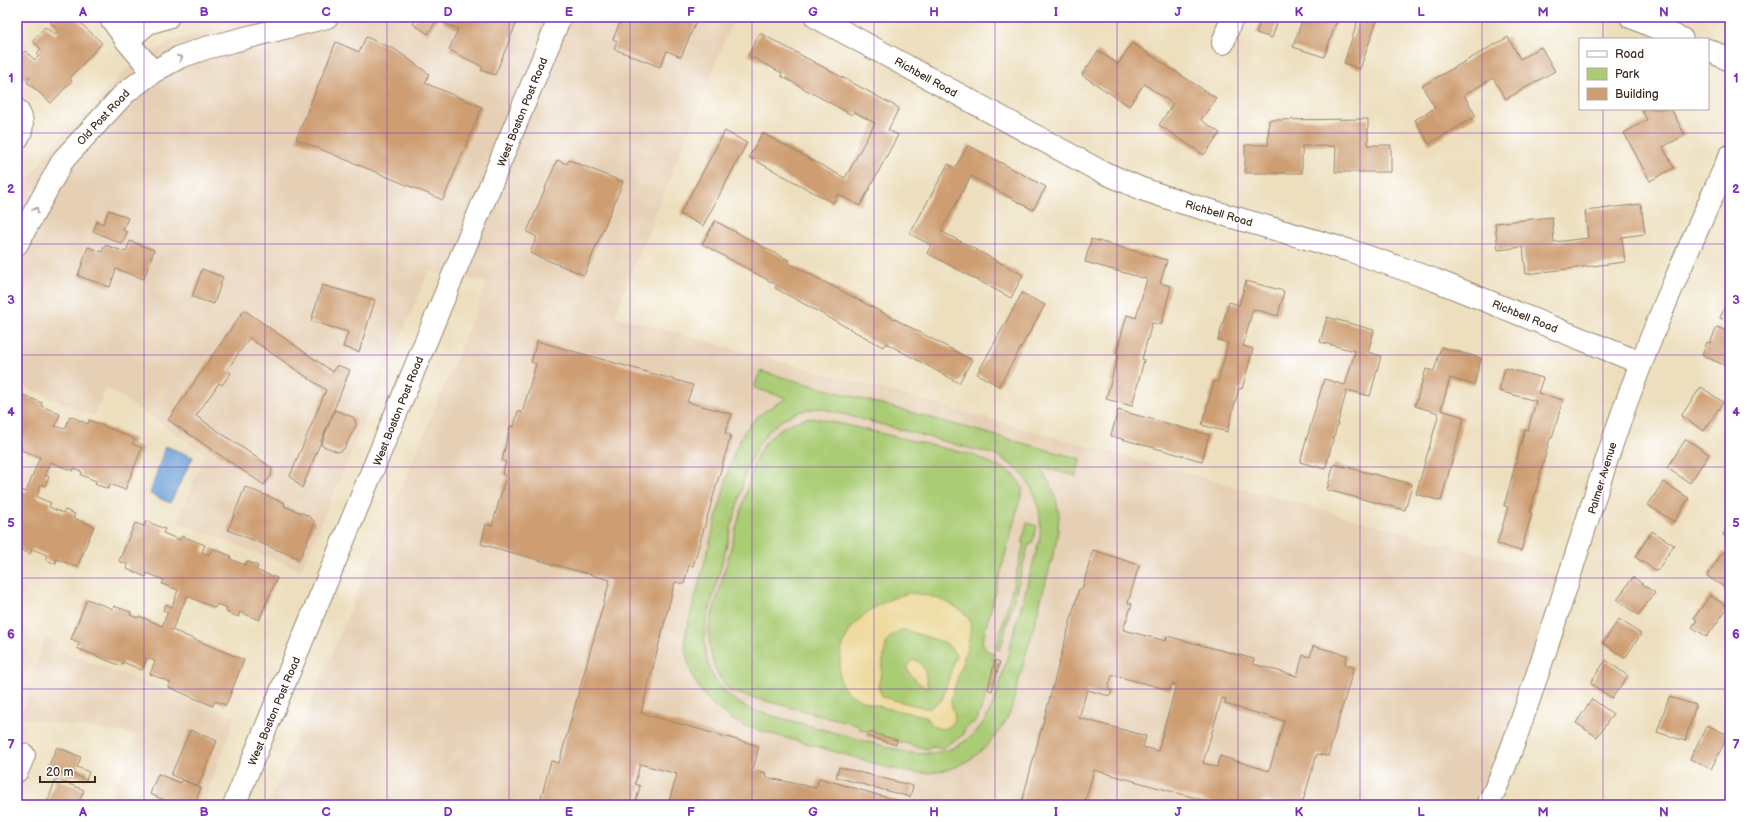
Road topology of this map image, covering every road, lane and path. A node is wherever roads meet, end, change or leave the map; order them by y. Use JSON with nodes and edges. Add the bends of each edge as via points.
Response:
{"nodes":[{"id":1,"x":110,"y":17,"type":"edge"},
{"id":2,"x":168,"y":17,"type":"edge"},
{"id":3,"x":327,"y":17,"type":"edge"},
{"id":4,"x":560,"y":17,"type":"edge"},
{"id":5,"x":816,"y":17,"type":"edge"},
{"id":6,"x":1232,"y":17,"type":"edge"},
{"id":7,"x":1631,"y":17,"type":"edge"},
{"id":8,"x":1680,"y":38,"type":"edge"},
{"id":9,"x":127,"y":41,"type":"junction"},
{"id":10,"x":1223,"y":43,"type":"dead end"},
{"id":11,"x":1709,"y":50,"type":"edge"},
{"id":12,"x":1730,"y":60,"type":"edge"},
{"id":13,"x":153,"y":72,"type":"junction"},
{"id":14,"x":17,"y":110,"type":"edge"},
{"id":15,"x":17,"y":140,"type":"edge"},
{"id":16,"x":1730,"y":156,"type":"edge"},
{"id":17,"x":17,"y":244,"type":"edge"},
{"id":18,"x":1641,"y":363,"type":"junction"},
{"id":19,"x":234,"y":805,"type":"edge"},
{"id":20,"x":1488,"y":805,"type":"edge"}],
"edges":[{"from":1,"to":9,"type":"street"},
{"from":2,"to":9,"type":"street","via":[[148,23]]},
{"from":13,"to":3,"type":"street","name":"Old Post Road","one_way":true,"via":[[180,57],[206,48]]},
{"from":4,"to":19,"type":"street","name":"West Boston Post Road"},
{"from":5,"to":18,"type":"street","name":"Richbell Road","via":[[1098,170],[1142,190],[1351,251],[1435,280]]},
{"from":6,"to":10,"type":"street"},
{"from":7,"to":8,"type":"street"},
{"from":9,"to":13,"type":"street"},
{"from":11,"to":12,"type":"street"},
{"from":17,"to":13,"type":"street","name":"Old Post Road","one_way":true,"via":[[63,160],[125,93]]},
{"from":14,"to":15,"type":"street","via":[[22,119],[22,128]]},
{"from":16,"to":18,"type":"street","name":"Palmer Avenue","via":[[1675,278]]},
{"from":18,"to":20,"type":"street","name":"Palmer Avenue","via":[[1618,426],[1522,722]]}]}
